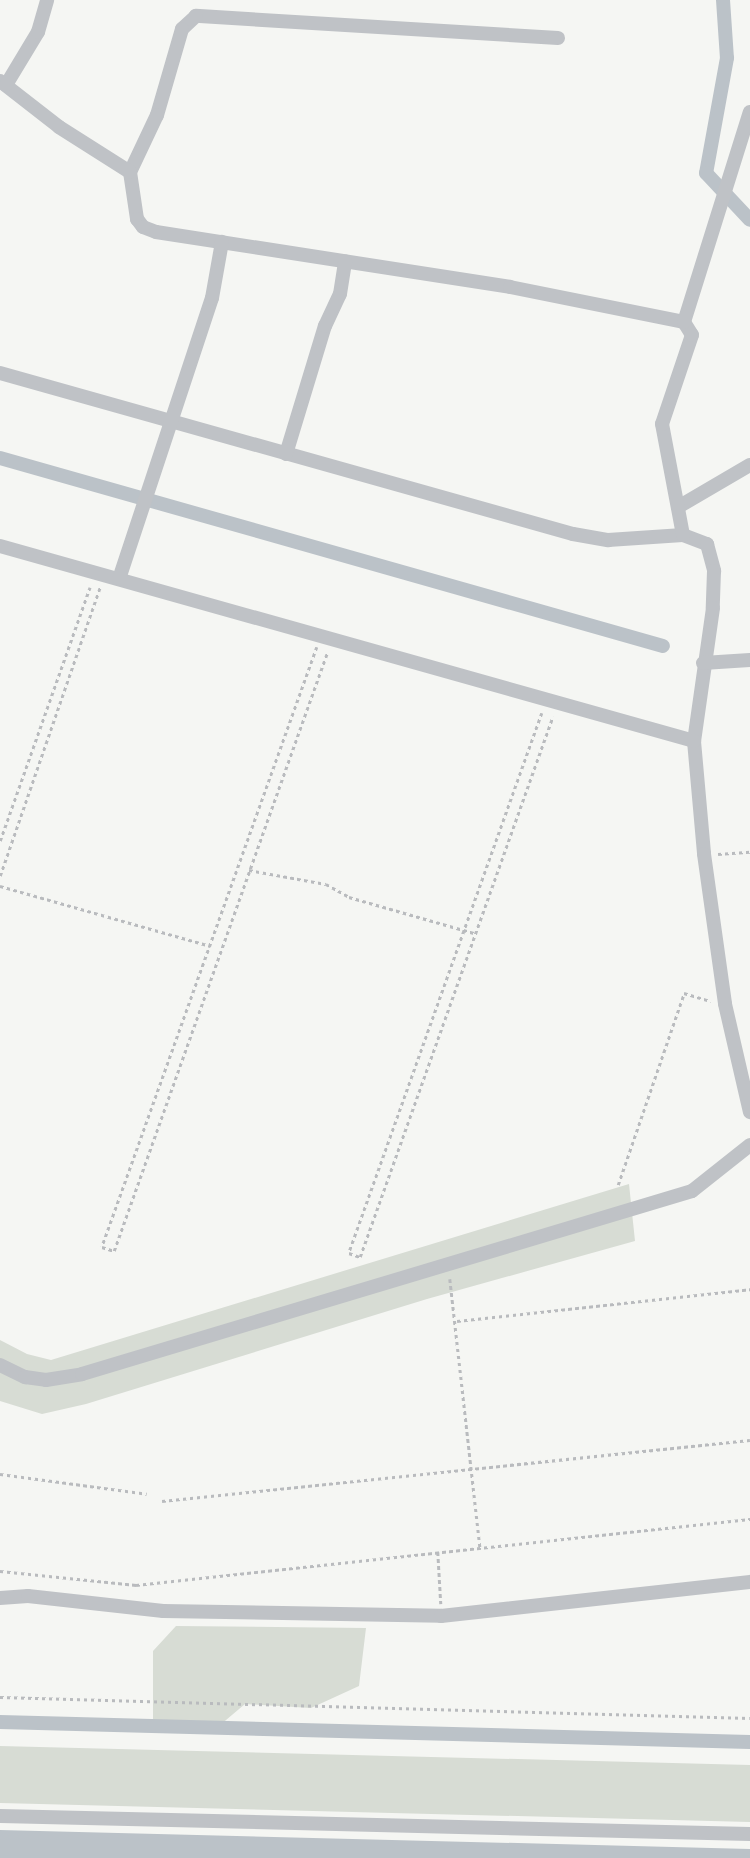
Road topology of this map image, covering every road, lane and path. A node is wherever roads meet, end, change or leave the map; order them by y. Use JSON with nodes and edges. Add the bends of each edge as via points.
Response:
{"nodes":[{"id":1,"x":47,"y":0,"type":"edge"},
{"id":2,"x":558,"y":37,"type":"dead end"},
{"id":3,"x":3,"y":83,"type":"edge"},
{"id":4,"x":750,"y":112,"type":"edge"},
{"id":5,"x":130,"y":172,"type":"junction"},
{"id":6,"x":222,"y":242,"type":"junction"},
{"id":7,"x":345,"y":261,"type":"junction"},
{"id":8,"x":684,"y":322,"type":"junction"},
{"id":9,"x":0,"y":373,"type":"edge"},
{"id":10,"x":172,"y":422,"type":"junction"},
{"id":11,"x":286,"y":454,"type":"junction"},
{"id":12,"x":750,"y":465,"type":"edge"},
{"id":13,"x":678,"y":507,"type":"junction"},
{"id":14,"x":683,"y":535,"type":"junction"},
{"id":15,"x":0,"y":546,"type":"edge"},
{"id":16,"x":106,"y":575,"type":"junction"},
{"id":17,"x":326,"y":638,"type":"junction"},
{"id":18,"x":750,"y":660,"type":"edge"},
{"id":19,"x":704,"y":663,"type":"junction"},
{"id":20,"x":552,"y":702,"type":"junction"},
{"id":21,"x":694,"y":741,"type":"junction"},
{"id":22,"x":0,"y":841,"type":"edge"},
{"id":23,"x":750,"y":852,"type":"edge"},
{"id":24,"x":704,"y":854,"type":"junction"},
{"id":25,"x":249,"y":870,"type":"junction"},
{"id":26,"x":0,"y":876,"type":"edge"},
{"id":27,"x":0,"y":886,"type":"edge"},
{"id":28,"x":465,"y":929,"type":"junction"},
{"id":29,"x":476,"y":933,"type":"junction"},
{"id":30,"x":211,"y":946,"type":"junction"},
{"id":31,"x":725,"y":1004,"type":"junction"},
{"id":32,"x":750,"y":1112,"type":"edge"},
{"id":33,"x":750,"y":1145,"type":"edge"},
{"id":34,"x":618,"y":1185,"type":"dead end"},
{"id":35,"x":446,"y":1265,"type":"junction"},
{"id":36,"x":750,"y":1289,"type":"edge"},
{"id":37,"x":457,"y":1321,"type":"junction"},
{"id":38,"x":0,"y":1365,"type":"edge"},
{"id":39,"x":750,"y":1440,"type":"edge"},
{"id":40,"x":472,"y":1469,"type":"junction"},
{"id":41,"x":0,"y":1474,"type":"edge"},
{"id":42,"x":147,"y":1494,"type":"dead end"},
{"id":43,"x":162,"y":1502,"type":"dead end"},
{"id":44,"x":750,"y":1519,"type":"edge"},
{"id":45,"x":480,"y":1547,"type":"junction"},
{"id":46,"x":438,"y":1552,"type":"junction"},
{"id":47,"x":0,"y":1571,"type":"edge"},
{"id":48,"x":750,"y":1582,"type":"edge"},
{"id":49,"x":0,"y":1598,"type":"edge"},
{"id":50,"x":441,"y":1616,"type":"junction"},
{"id":51,"x":0,"y":1697,"type":"edge"},
{"id":52,"x":750,"y":1718,"type":"edge"},
{"id":53,"x":0,"y":1816,"type":"edge"},
{"id":54,"x":750,"y":1834,"type":"edge"}],
"edges":[{"from":1,"to":3,"type":"street","via":[[38,32]]},
{"from":2,"to":5,"type":"street","via":[[196,16],[182,29],[157,115]]},
{"from":3,"to":5,"type":"street","via":[[59,127]]},
{"from":4,"to":8,"type":"street"},
{"from":5,"to":6,"type":"street","via":[[133,204],[144,227]]},
{"from":6,"to":7,"type":"street"},
{"from":6,"to":10,"type":"street","via":[[212,298]]},
{"from":7,"to":8,"type":"street","via":[[510,287]]},
{"from":7,"to":11,"type":"street","via":[[340,294],[325,326]]},
{"from":8,"to":13,"type":"street","via":[[692,335],[662,424]]},
{"from":9,"to":10,"type":"street"},
{"from":10,"to":11,"type":"street"},
{"from":10,"to":16,"type":"street","via":[[136,525]]},
{"from":11,"to":14,"type":"street","via":[[573,534],[608,540]]},
{"from":12,"to":13,"type":"street"},
{"from":13,"to":14,"type":"street"},
{"from":14,"to":19,"type":"street","via":[[707,544],[712,555],[713,608]]},
{"from":15,"to":16,"type":"street"},
{"from":16,"to":17,"type":"street"},
{"from":16,"to":22,"type":"path"},
{"from":16,"to":26,"type":"path"},
{"from":17,"to":20,"type":"street"},
{"from":17,"to":25,"type":"path"},
{"from":17,"to":30,"type":"path"},
{"from":18,"to":19,"type":"street"},
{"from":19,"to":21,"type":"street"},
{"from":20,"to":21,"type":"street"},
{"from":20,"to":28,"type":"path"},
{"from":20,"to":29,"type":"path"},
{"from":21,"to":24,"type":"street"},
{"from":23,"to":24,"type":"path"},
{"from":24,"to":31,"type":"street"},
{"from":25,"to":28,"type":"path","via":[[326,884],[349,897]]},
{"from":25,"to":30,"type":"path","via":[[114,1251],[102,1247]]},
{"from":27,"to":30,"type":"path"},
{"from":28,"to":29,"type":"path"},
{"from":28,"to":29,"type":"path","via":[[349,1254],[360,1257]]},
{"from":31,"to":32,"type":"street"},
{"from":31,"to":34,"type":"path","via":[[684,993]]},
{"from":33,"to":35,"type":"street","via":[[692,1191]]},
{"from":35,"to":37,"type":"path"},
{"from":35,"to":38,"type":"street","via":[[82,1374],[46,1380],[25,1377]]},
{"from":36,"to":37,"type":"path"},
{"from":37,"to":40,"type":"path"},
{"from":39,"to":40,"type":"path"},
{"from":40,"to":43,"type":"path"},
{"from":40,"to":45,"type":"path"},
{"from":41,"to":42,"type":"path"},
{"from":44,"to":45,"type":"path"},
{"from":45,"to":46,"type":"path"},
{"from":46,"to":47,"type":"path","via":[[136,1585]]},
{"from":46,"to":50,"type":"path"},
{"from":48,"to":50,"type":"street"},
{"from":49,"to":50,"type":"street","via":[[29,1596],[163,1611]]},
{"from":51,"to":52,"type":"path"},
{"from":53,"to":54,"type":"street"}]}
